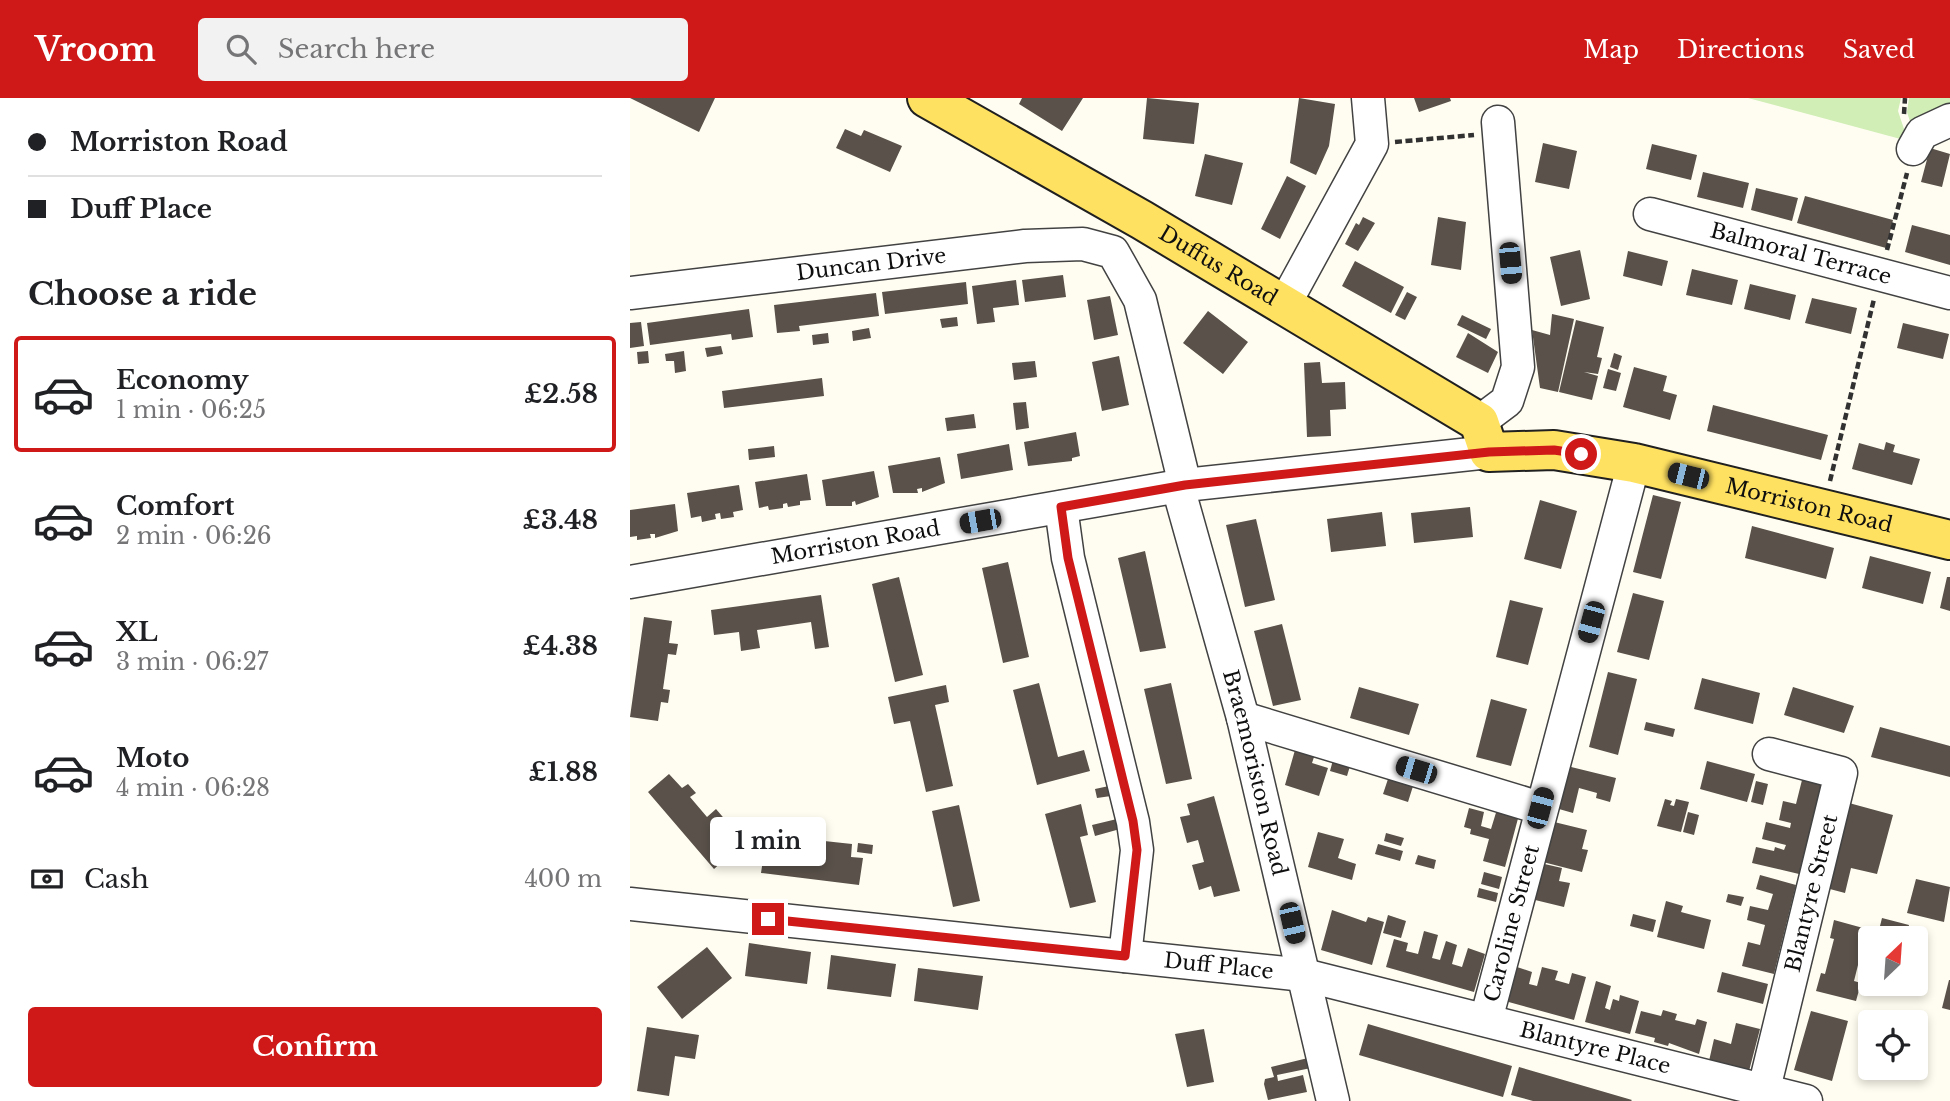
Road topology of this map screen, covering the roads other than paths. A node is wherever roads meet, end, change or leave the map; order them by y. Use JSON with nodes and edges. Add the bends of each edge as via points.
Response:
{"nodes":[{"id":1,"x":927,"y":98,"type":"edge"},
{"id":2,"x":1368,"y":98,"type":"edge"},
{"id":3,"x":1950,"y":120,"type":"edge"},
{"id":4,"x":1498,"y":128,"type":"road end"},
{"id":5,"x":1913,"y":149,"type":"road end"},
{"id":6,"x":1650,"y":214,"type":"dead end"},
{"id":7,"x":1114,"y":252,"type":"joint"},
{"id":8,"x":630,"y":293,"type":"edge"},
{"id":9,"x":1950,"y":293,"type":"edge"},
{"id":10,"x":1284,"y":305,"type":"junction"},
{"id":11,"x":1484,"y":437,"type":"junction"},
{"id":12,"x":1634,"y":463,"type":"junction"},
{"id":13,"x":1181,"y":486,"type":"junction"},
{"id":14,"x":1061,"y":507,"type":"junction"},
{"id":15,"x":1950,"y":540,"type":"edge"},
{"id":16,"x":630,"y":582,"type":"edge"},
{"id":17,"x":1243,"y":718,"type":"junction"},
{"id":18,"x":1769,"y":754,"type":"dead end"},
{"id":19,"x":1540,"y":808,"type":"junction"},
{"id":20,"x":630,"y":904,"type":"edge"},
{"id":21,"x":1125,"y":956,"type":"junction"},
{"id":22,"x":1304,"y":975,"type":"junction"},
{"id":23,"x":1486,"y":1020,"type":"junction"},
{"id":24,"x":1763,"y":1095,"type":"edge"},
{"id":25,"x":1333,"y":1101,"type":"edge"},
{"id":26,"x":1807,"y":1101,"type":"edge"}],
"edges":[{"from":1,"to":10,"type":"main road","name":"Duffus Road"},
{"from":2,"to":10,"type":"street","via":[[1372,144]]},
{"from":3,"to":5,"type":"street","via":[[1928,128]]},
{"from":4,"to":11,"type":"street","via":[[1518,367],[1507,401]]},
{"from":6,"to":9,"type":"street","name":"Balmoral Terrace"},
{"from":7,"to":8,"type":"street","name":"Duncan Drive","via":[[1083,244],[1025,246]]},
{"from":7,"to":13,"type":"street","name":"Braemoriston Road","via":[[1140,300]]},
{"from":10,"to":11,"type":"main road","name":"Duffus Road"},
{"from":11,"to":12,"type":"main road","name":"Morriston Road"},
{"from":11,"to":13,"type":"street","name":"Morriston Road"},
{"from":12,"to":15,"type":"main road","name":"Morriston Road"},
{"from":12,"to":19,"type":"street","name":"Caroline Street"},
{"from":13,"to":14,"type":"street","name":"Morriston Road"},
{"from":13,"to":17,"type":"street","name":"Braemoriston Road"},
{"from":14,"to":16,"type":"street","name":"Morriston Road"},
{"from":14,"to":21,"type":"street","via":[[1068,558],[1133,821],[1137,850]]},
{"from":17,"to":19,"type":"street"},
{"from":17,"to":22,"type":"street","name":"Braemoriston Road"},
{"from":18,"to":24,"type":"street","name":"Blantyre Street","via":[[1841,773]]},
{"from":19,"to":23,"type":"street","name":"Caroline Street"},
{"from":20,"to":21,"type":"street","name":"Duff Place"},
{"from":21,"to":22,"type":"street","name":"Duff Place"},
{"from":22,"to":23,"type":"street","name":"Blantyre Place"},
{"from":22,"to":25,"type":"street","name":"Braemoriston Road"},
{"from":23,"to":24,"type":"street","name":"Blantyre Place"},
{"from":24,"to":26,"type":"street","name":"Blantyre Place"}]}
